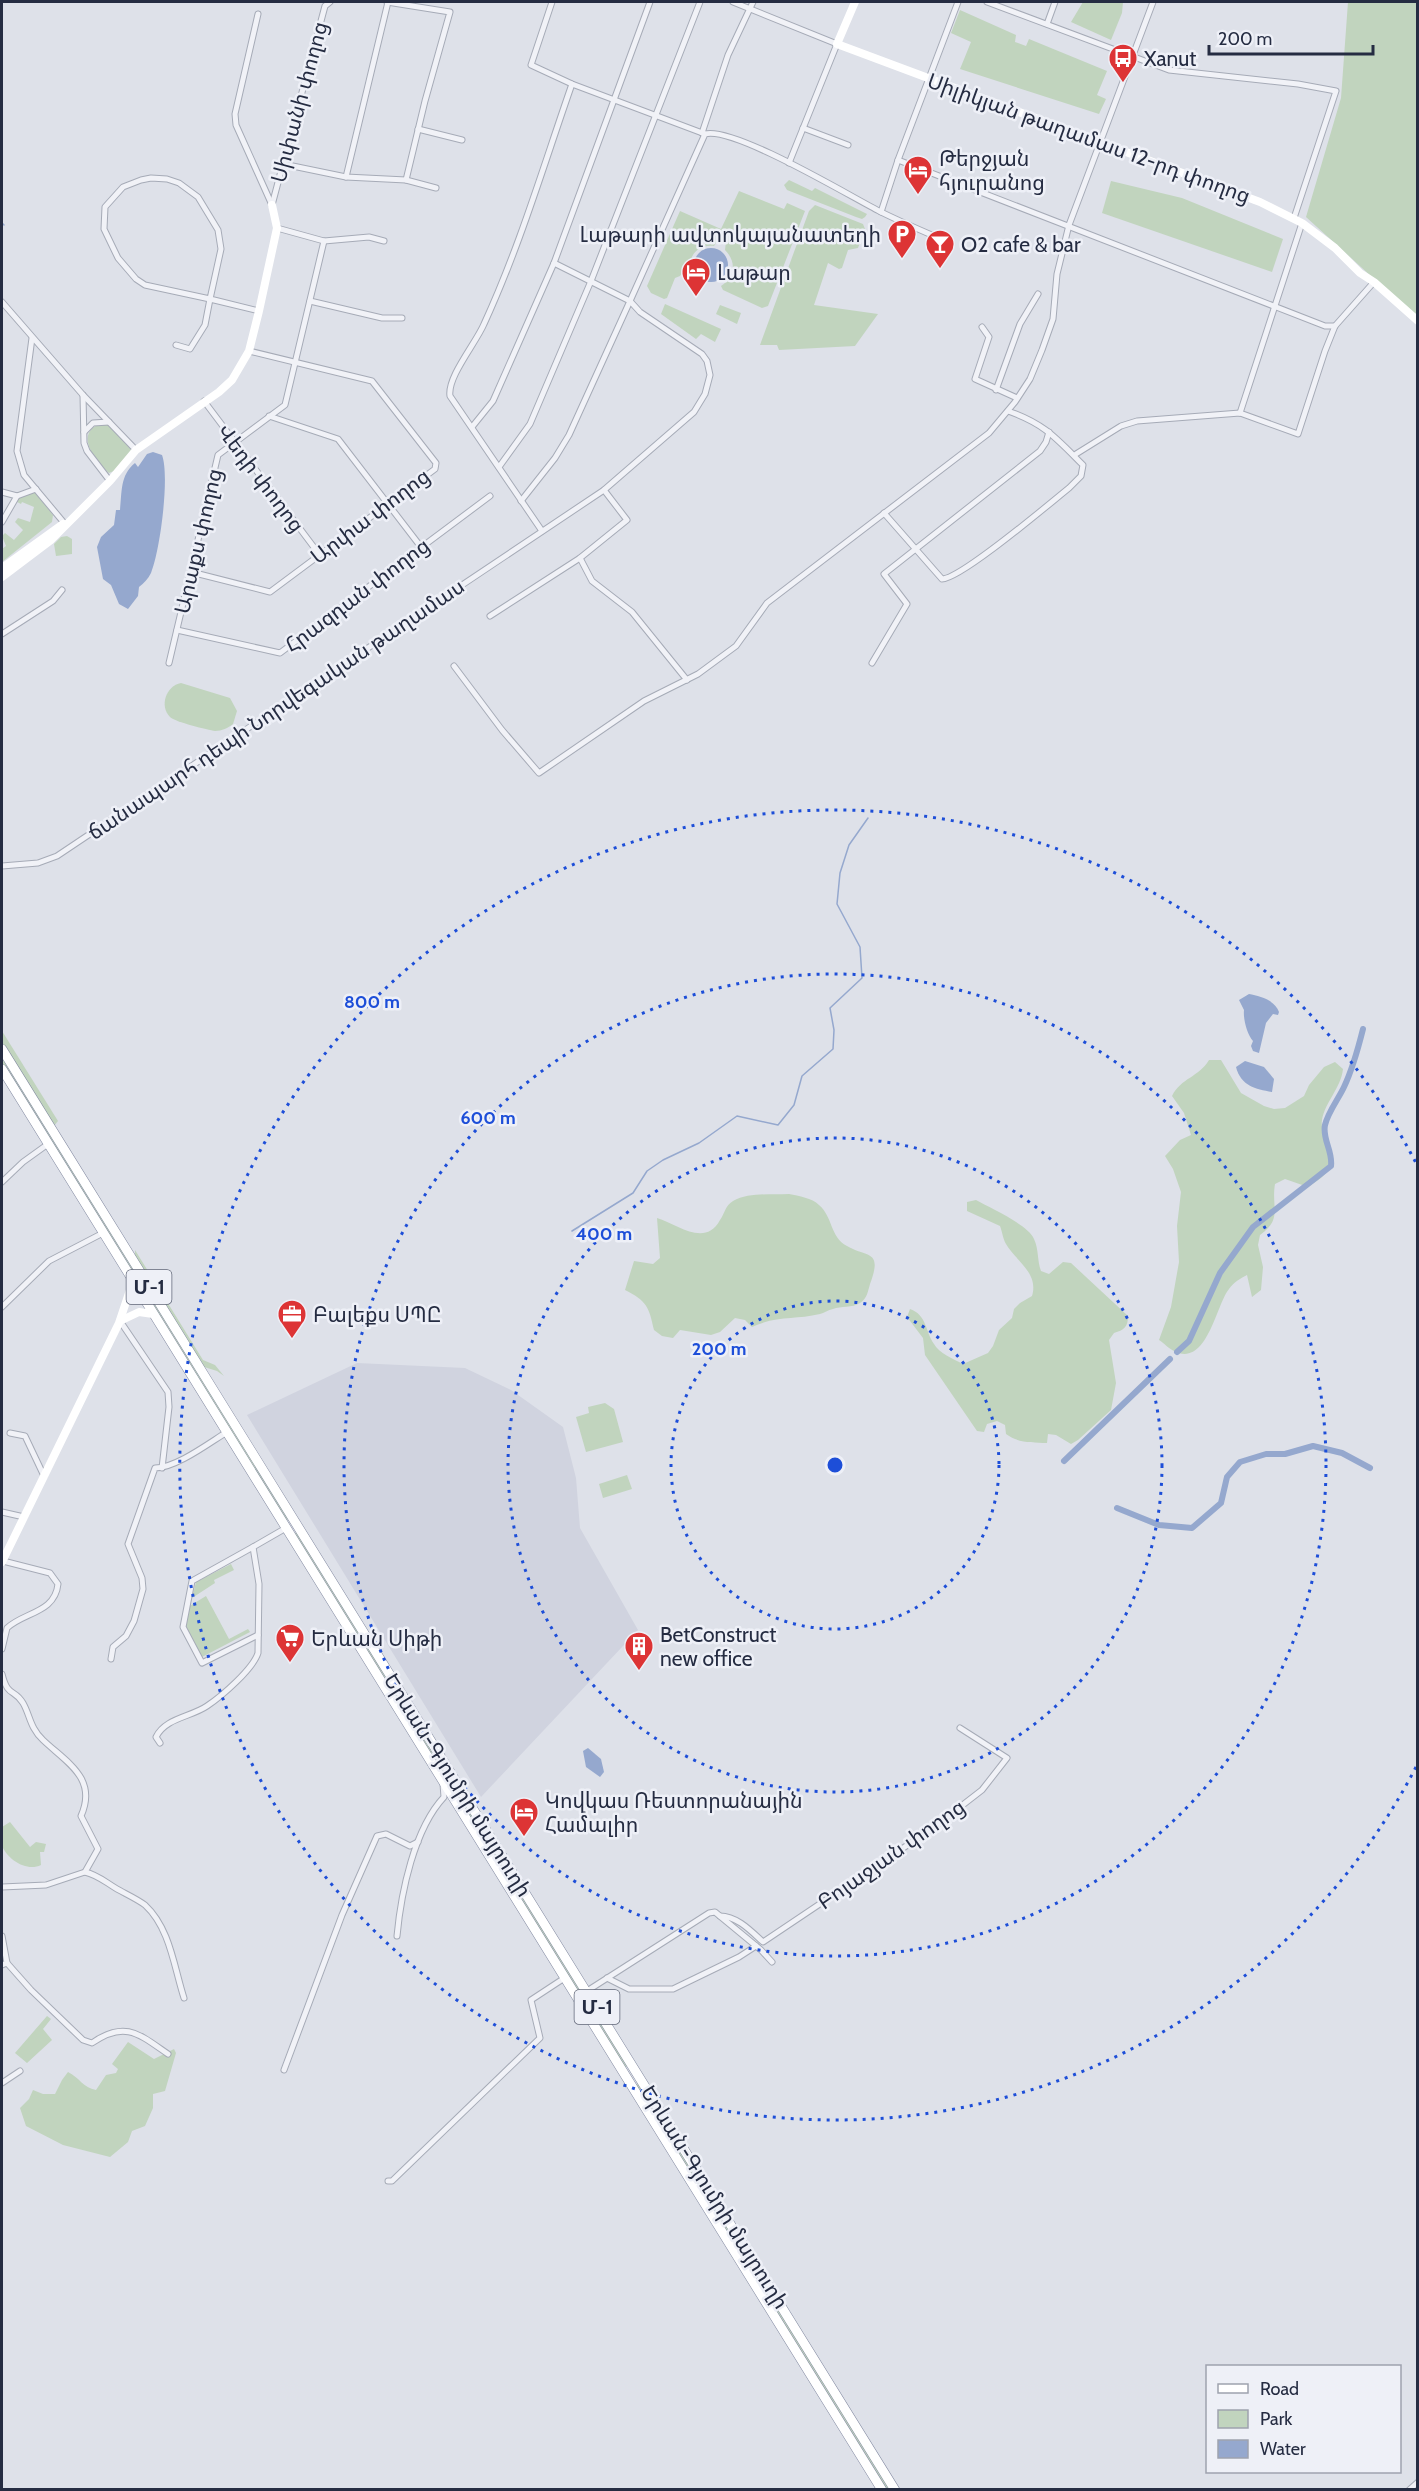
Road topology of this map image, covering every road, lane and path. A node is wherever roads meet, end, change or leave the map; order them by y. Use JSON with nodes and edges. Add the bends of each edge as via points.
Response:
{"nodes":[{"id":1,"x":330,"y":2,"type":"edge"},
{"id":2,"x":388,"y":2,"type":"edge"},
{"id":3,"x":552,"y":2,"type":"edge"},
{"id":4,"x":650,"y":2,"type":"edge"},
{"id":5,"x":700,"y":2,"type":"edge"},
{"id":6,"x":733,"y":2,"type":"edge"},
{"id":7,"x":753,"y":2,"type":"edge"},
{"id":8,"x":855,"y":2,"type":"edge"},
{"id":9,"x":958,"y":2,"type":"edge"},
{"id":10,"x":987,"y":2,"type":"edge"},
{"id":11,"x":1056,"y":2,"type":"edge"},
{"id":12,"x":1153,"y":2,"type":"edge"},
{"id":13,"x":750,"y":8,"type":"junction"},
{"id":14,"x":258,"y":14,"type":"dead end"},
{"id":15,"x":1047,"y":24,"type":"junction"},
{"id":16,"x":837,"y":44,"type":"junction"},
{"id":17,"x":1132,"y":57,"type":"junction"},
{"id":18,"x":929,"y":79,"type":"junction"},
{"id":19,"x":572,"y":84,"type":"junction"},
{"id":20,"x":615,"y":100,"type":"junction"},
{"id":21,"x":657,"y":114,"type":"junction"},
{"id":22,"x":803,"y":128,"type":"junction"},
{"id":23,"x":418,"y":129,"type":"junction"},
{"id":24,"x":703,"y":133,"type":"junction"},
{"id":25,"x":462,"y":140,"type":"dead end"},
{"id":26,"x":1100,"y":143,"type":"junction"},
{"id":27,"x":848,"y":145,"type":"dead end"},
{"id":28,"x":898,"y":160,"type":"junction"},
{"id":29,"x":789,"y":163,"type":"junction"},
{"id":30,"x":283,"y":164,"type":"junction"},
{"id":31,"x":346,"y":177,"type":"junction"},
{"id":32,"x":406,"y":180,"type":"junction"},
{"id":33,"x":436,"y":188,"type":"dead end"},
{"id":34,"x":273,"y":205,"type":"junction"},
{"id":35,"x":882,"y":212,"type":"junction"},
{"id":36,"x":1294,"y":218,"type":"junction"},
{"id":37,"x":1302,"y":223,"type":"junction"},
{"id":38,"x":1069,"y":225,"type":"junction"},
{"id":39,"x":277,"y":228,"type":"junction"},
{"id":40,"x":941,"y":239,"type":"dead end"},
{"id":41,"x":324,"y":241,"type":"junction"},
{"id":42,"x":384,"y":241,"type":"dead end"},
{"id":43,"x":554,"y":263,"type":"junction"},
{"id":44,"x":591,"y":281,"type":"junction"},
{"id":45,"x":1374,"y":282,"type":"junction"},
{"id":46,"x":1038,"y":294,"type":"dead end"},
{"id":47,"x":210,"y":300,"type":"junction"},
{"id":48,"x":310,"y":301,"type":"junction"},
{"id":49,"x":630,"y":301,"type":"junction"},
{"id":50,"x":2,"y":302,"type":"edge"},
{"id":51,"x":1276,"y":307,"type":"junction"},
{"id":52,"x":259,"y":311,"type":"junction"},
{"id":53,"x":402,"y":318,"type":"dead end"},
{"id":54,"x":1418,"y":321,"type":"edge"},
{"id":55,"x":1335,"y":326,"type":"junction"},
{"id":56,"x":982,"y":327,"type":"dead end"},
{"id":57,"x":32,"y":338,"type":"junction"},
{"id":58,"x":176,"y":345,"type":"dead end"},
{"id":59,"x":249,"y":351,"type":"junction"},
{"id":60,"x":296,"y":362,"type":"junction"},
{"id":61,"x":996,"y":390,"type":"junction"},
{"id":62,"x":83,"y":395,"type":"junction"},
{"id":63,"x":1017,"y":399,"type":"junction"},
{"id":64,"x":204,"y":401,"type":"junction"},
{"id":65,"x":1008,"y":411,"type":"junction"},
{"id":66,"x":1240,"y":413,"type":"junction"},
{"id":67,"x":269,"y":416,"type":"junction"},
{"id":68,"x":109,"y":422,"type":"junction"},
{"id":69,"x":472,"y":427,"type":"junction"},
{"id":70,"x":84,"y":432,"type":"junction"},
{"id":71,"x":1049,"y":432,"type":"junction"},
{"id":72,"x":234,"y":442,"type":"junction"},
{"id":73,"x":136,"y":450,"type":"junction"},
{"id":74,"x":1076,"y":454,"type":"dead end"},
{"id":75,"x":499,"y":467,"type":"junction"},
{"id":76,"x":111,"y":481,"type":"junction"},
{"id":77,"x":36,"y":489,"type":"junction"},
{"id":78,"x":604,"y":490,"type":"junction"},
{"id":79,"x":2,"y":492,"type":"edge"},
{"id":80,"x":17,"y":496,"type":"junction"},
{"id":81,"x":490,"y":496,"type":"dead end"},
{"id":82,"x":521,"y":501,"type":"junction"},
{"id":83,"x":388,"y":504,"type":"junction"},
{"id":84,"x":884,"y":513,"type":"junction"},
{"id":85,"x":2,"y":522,"type":"edge"},
{"id":86,"x":67,"y":523,"type":"junction"},
{"id":87,"x":542,"y":531,"type":"junction"},
{"id":88,"x":421,"y":547,"type":"junction"},
{"id":89,"x":916,"y":549,"type":"junction"},
{"id":90,"x":319,"y":554,"type":"junction"},
{"id":91,"x":580,"y":558,"type":"junction"},
{"id":92,"x":2,"y":568,"type":"edge"},
{"id":93,"x":191,"y":572,"type":"junction"},
{"id":94,"x":2,"y":577,"type":"edge"},
{"id":95,"x":62,"y":590,"type":"dead end"},
{"id":96,"x":490,"y":616,"type":"dead end"},
{"id":97,"x":177,"y":630,"type":"junction"},
{"id":98,"x":2,"y":634,"type":"edge"},
{"id":99,"x":169,"y":663,"type":"dead end"},
{"id":100,"x":872,"y":663,"type":"dead end"},
{"id":101,"x":454,"y":666,"type":"dead end"},
{"id":102,"x":687,"y":680,"type":"junction"},
{"id":103,"x":2,"y":866,"type":"edge"},
{"id":104,"x":2,"y":1049,"type":"edge"},
{"id":105,"x":2,"y":1069,"type":"edge"},
{"id":106,"x":48,"y":1144,"type":"junction"},
{"id":107,"x":2,"y":1182,"type":"edge"},
{"id":108,"x":103,"y":1233,"type":"junction"},
{"id":109,"x":133,"y":1281,"type":"junction"},
{"id":110,"x":2,"y":1307,"type":"edge"},
{"id":111,"x":153,"y":1314,"type":"junction"},
{"id":112,"x":120,"y":1321,"type":"junction"},
{"id":113,"x":227,"y":1432,"type":"junction"},
{"id":114,"x":10,"y":1433,"type":"dead end"},
{"id":115,"x":162,"y":1468,"type":"junction"},
{"id":116,"x":44,"y":1476,"type":"junction"},
{"id":117,"x":2,"y":1512,"type":"edge"},
{"id":118,"x":24,"y":1517,"type":"junction"},
{"id":119,"x":297,"y":1525,"type":"junction"},
{"id":120,"x":287,"y":1529,"type":"junction"},
{"id":121,"x":253,"y":1547,"type":"junction"},
{"id":122,"x":2,"y":1562,"type":"edge"},
{"id":123,"x":258,"y":1635,"type":"junction"},
{"id":124,"x":2,"y":1649,"type":"edge"},
{"id":125,"x":111,"y":1659,"type":"dead end"},
{"id":126,"x":2,"y":1674,"type":"edge"},
{"id":127,"x":960,"y":1728,"type":"dead end"},
{"id":128,"x":160,"y":1743,"type":"dead end"},
{"id":129,"x":443,"y":1780,"type":"junction"},
{"id":130,"x":418,"y":1842,"type":"junction"},
{"id":131,"x":85,"y":1872,"type":"junction"},
{"id":132,"x":2,"y":1887,"type":"edge"},
{"id":133,"x":720,"y":1916,"type":"junction"},
{"id":134,"x":2,"y":1936,"type":"edge"},
{"id":135,"x":398,"y":1936,"type":"dead end"},
{"id":136,"x":756,"y":1946,"type":"junction"},
{"id":137,"x":772,"y":1962,"type":"dead end"},
{"id":138,"x":4,"y":1964,"type":"edge"},
{"id":139,"x":566,"y":1977,"type":"junction"},
{"id":140,"x":607,"y":1978,"type":"junction"},
{"id":141,"x":586,"y":1991,"type":"junction"},
{"id":142,"x":184,"y":1998,"type":"dead end"},
{"id":143,"x":168,"y":2054,"type":"dead end"},
{"id":144,"x":636,"y":2069,"type":"junction"},
{"id":145,"x":284,"y":2070,"type":"dead end"},
{"id":146,"x":20,"y":2072,"type":"dead end"},
{"id":147,"x":626,"y":2076,"type":"junction"},
{"id":148,"x":2,"y":2083,"type":"edge"},
{"id":149,"x":388,"y":2181,"type":"dead end"},
{"id":150,"x":1418,"y":2482,"type":"edge"},
{"id":151,"x":882,"y":2490,"type":"edge"},
{"id":152,"x":895,"y":2490,"type":"edge"},
{"id":153,"x":1409,"y":2490,"type":"edge"}],
"edges":[{"from":1,"to":30,"type":"street","name":"Սիփանի փողոց","via":[[325,6]]},
{"from":2,"to":23,"type":"street","via":[[450,12]]},
{"from":2,"to":31,"type":"street"},
{"from":3,"to":19,"type":"street","via":[[531,65]]},
{"from":4,"to":20,"type":"street"},
{"from":5,"to":21,"type":"street"},
{"from":6,"to":13,"type":"street","name":"Սիլիկյան թաղամաս 12-րդ փողոց"},
{"from":7,"to":13,"type":"street"},
{"from":8,"to":16,"type":"street"},
{"from":9,"to":18,"type":"street"},
{"from":10,"to":15,"type":"street"},
{"from":11,"to":15,"type":"street"},
{"from":12,"to":17,"type":"street"},
{"from":13,"to":16,"type":"street","name":"Սիլիկյան թաղամաս 12-րդ փողոց"},
{"from":13,"to":24,"type":"street","via":[[728,55]]},
{"from":14,"to":34,"type":"street","via":[[235,114],[236,125]]},
{"from":15,"to":17,"type":"street"},
{"from":16,"to":18,"type":"street","name":"Սիլիկյան թաղամաս 12-րդ փողոց"},
{"from":16,"to":22,"type":"street"},
{"from":17,"to":26,"type":"street"},
{"from":17,"to":36,"type":"street","via":[[1169,70],[1336,91]]},
{"from":18,"to":26,"type":"street","name":"Սիլիկյան թաղամաս 12-րդ փողոց"},
{"from":18,"to":28,"type":"street"},
{"from":19,"to":20,"type":"street"},
{"from":19,"to":69,"type":"street","via":[[496,298],[449,389]]},
{"from":20,"to":21,"type":"street"},
{"from":20,"to":43,"type":"street"},
{"from":21,"to":24,"type":"street"},
{"from":21,"to":44,"type":"street"},
{"from":22,"to":27,"type":"street"},
{"from":22,"to":29,"type":"street"},
{"from":23,"to":25,"type":"street"},
{"from":23,"to":32,"type":"street"},
{"from":24,"to":29,"type":"street","via":[[725,134]]},
{"from":24,"to":49,"type":"street"},
{"from":26,"to":36,"type":"street","name":"Սիլիկյան թաղամաս 12-րդ փողոց"},
{"from":26,"to":38,"type":"street"},
{"from":28,"to":35,"type":"street"},
{"from":28,"to":38,"type":"street"},
{"from":29,"to":35,"type":"street"},
{"from":30,"to":31,"type":"street"},
{"from":30,"to":34,"type":"street","name":"Սիփանի փողոց"},
{"from":31,"to":32,"type":"street"},
{"from":32,"to":33,"type":"street"},
{"from":34,"to":39,"type":"street"},
{"from":35,"to":40,"type":"street"},
{"from":36,"to":37,"type":"street","name":"Սիլիկյան թաղամաս 12-րդ փողոց"},
{"from":37,"to":45,"type":"street","name":"Սիլիկյան թաղամաս 12-րդ փողոց"},
{"from":37,"to":51,"type":"street"},
{"from":38,"to":51,"type":"street"},
{"from":38,"to":63,"type":"street","via":[[1057,274],[1053,319],[1030,379]]},
{"from":39,"to":41,"type":"street"},
{"from":39,"to":52,"type":"street"},
{"from":41,"to":42,"type":"street","via":[[369,237]]},
{"from":41,"to":48,"type":"street","name":"Արաքս փողոց"},
{"from":43,"to":44,"type":"street","name":"ճանապարհ դեպի Նորվեգական թաղամաս"},
{"from":43,"to":69,"type":"street","via":[[493,401]]},
{"from":44,"to":49,"type":"street","name":"ճանապարհ դեպի Նորվեգական թաղամաս"},
{"from":44,"to":75,"type":"street","via":[[530,424]]},
{"from":45,"to":54,"type":"street","name":"Սիլիկյան թաղամաս 12-րդ փողոց"},
{"from":45,"to":55,"type":"street"},
{"from":46,"to":61,"type":"street","via":[[1020,324]]},
{"from":47,"to":47,"type":"street","via":[[145,285],[123,266],[106,237],[103,220],[105,207],[123,187],[141,180],[167,179],[198,197],[220,238]]},
{"from":47,"to":52,"type":"street"},
{"from":47,"to":58,"type":"street","via":[[205,325],[190,349]]},
{"from":48,"to":53,"type":"street","via":[[382,318]]},
{"from":48,"to":60,"type":"street","name":"Արաքս փողոց"},
{"from":49,"to":78,"type":"street","name":"ճանապարհ դեպի Նորվեգական թաղամաս","via":[[702,354],[710,375],[694,412]]},
{"from":49,"to":82,"type":"street","via":[[569,435]]},
{"from":50,"to":57,"type":"street"},
{"from":51,"to":55,"type":"street","via":[[1324,326]]},
{"from":51,"to":66,"type":"street"},
{"from":52,"to":59,"type":"street"},
{"from":55,"to":66,"type":"street","via":[[1298,434]]},
{"from":56,"to":61,"type":"street","via":[[989,337],[975,379]]},
{"from":57,"to":62,"type":"street"},
{"from":57,"to":77,"type":"street","via":[[17,451],[24,475]]},
{"from":59,"to":60,"type":"street","name":"Արփա փողոց"},
{"from":59,"to":64,"type":"street","via":[[231,380]]},
{"from":60,"to":67,"type":"street","name":"Արաքս փողոց","via":[[285,405]]},
{"from":60,"to":83,"type":"street","name":"Արփա փողոց","via":[[372,381],[436,464],[435,469]]},
{"from":61,"to":63,"type":"street"},
{"from":62,"to":68,"type":"street"},
{"from":62,"to":70,"type":"street"},
{"from":63,"to":65,"type":"street"},
{"from":64,"to":72,"type":"street","name":"Վեդի փողոց"},
{"from":64,"to":73,"type":"street"},
{"from":65,"to":71,"type":"street"},
{"from":65,"to":84,"type":"street","via":[[989,433]]},
{"from":66,"to":74,"type":"street","via":[[1137,421],[1121,426]]},
{"from":67,"to":72,"type":"street","name":"Արաքս փողոց"},
{"from":67,"to":83,"type":"street","via":[[338,439]]},
{"from":68,"to":70,"type":"street","via":[[93,423]]},
{"from":68,"to":73,"type":"street"},
{"from":69,"to":75,"type":"street"},
{"from":70,"to":76,"type":"street","via":[[87,451]]},
{"from":71,"to":89,"type":"street","via":[[1040,451]]},
{"from":71,"to":89,"type":"street","via":[[1083,465],[1081,476],[1069,488],[946,579]]},
{"from":72,"to":90,"type":"street","name":"Վեդի փողոց"},
{"from":72,"to":93,"type":"street","name":"Արաքս փողոց","via":[[218,455]]},
{"from":73,"to":76,"type":"street"},
{"from":75,"to":82,"type":"street"},
{"from":76,"to":86,"type":"street"},
{"from":77,"to":80,"type":"street"},
{"from":77,"to":86,"type":"street"},
{"from":78,"to":87,"type":"street","name":"ճանապարհ դեպի Նորվեգական թաղամաս"},
{"from":78,"to":91,"type":"street","via":[[627,520]]},
{"from":79,"to":80,"type":"street"},
{"from":80,"to":85,"type":"street"},
{"from":81,"to":88,"type":"street","name":"Հրազդան փողոց"},
{"from":82,"to":87,"type":"street"},
{"from":83,"to":88,"type":"street"},
{"from":83,"to":90,"type":"street","name":"Արփա փողոց"},
{"from":84,"to":89,"type":"street"},
{"from":84,"to":102,"type":"street","via":[[767,603],[736,646]]},
{"from":86,"to":92,"type":"street"},
{"from":86,"to":94,"type":"street"},
{"from":87,"to":103,"type":"street","name":"ճանապարհ դեպի Նորվեգական թաղամաս","via":[[57,856],[38,863]]},
{"from":88,"to":97,"type":"street","name":"Հրազդան փողոց","via":[[280,653]]},
{"from":89,"to":100,"type":"street","via":[[884,574],[907,604]]},
{"from":90,"to":93,"type":"street","name":"Արփա փողոց","via":[[270,592]]},
{"from":91,"to":96,"type":"street"},
{"from":91,"to":102,"type":"street","via":[[592,581],[632,612]]},
{"from":93,"to":97,"type":"street","name":"Արաքս փողոց"},
{"from":95,"to":98,"type":"street"},
{"from":97,"to":99,"type":"street","name":"Արաքս փողոց"},
{"from":101,"to":102,"type":"street","via":[[539,773],[644,700]]},
{"from":104,"to":119,"type":"highway","name":"Երևան-Գյումրի մայրուղի","number":"Մ-1"},
{"from":105,"to":106,"type":"highway","name":"Երևան-Գյումրի մայրուղի","number":"Մ-1"},
{"from":106,"to":107,"type":"street"},
{"from":106,"to":108,"type":"highway","name":"Երևան-Գյումրի մայրուղի","number":"Մ-1"},
{"from":108,"to":109,"type":"highway","name":"Երևան-Գյումրի մայրուղի","number":"Մ-1"},
{"from":108,"to":110,"type":"street","via":[[49,1261]]},
{"from":109,"to":111,"type":"highway","name":"Երևան-Գյումրի մայրուղի","number":"Մ-1"},
{"from":109,"to":112,"type":"street"},
{"from":111,"to":112,"type":"street","via":[[139,1312]]},
{"from":111,"to":113,"type":"highway","name":"Երևան-Գյումրի մայրուղի","number":"Մ-1"},
{"from":112,"to":115,"type":"street","via":[[168,1392]]},
{"from":112,"to":116,"type":"street"},
{"from":113,"to":115,"type":"street"},
{"from":113,"to":120,"type":"highway","name":"Երևան-Գյումրի մայրուղի","number":"Մ-1"},
{"from":114,"to":116,"type":"street","via":[[25,1436]]},
{"from":115,"to":125,"type":"street","via":[[155,1468],[128,1544],[142,1578],[140,1605],[126,1636],[113,1647]]},
{"from":116,"to":118,"type":"street"},
{"from":117,"to":118,"type":"street"},
{"from":118,"to":122,"type":"street"},
{"from":119,"to":120,"type":"highway"},
{"from":119,"to":141,"type":"highway","name":"Երևան-Գյումրի մայրուղի","number":"Մ-1"},
{"from":120,"to":121,"type":"street"},
{"from":120,"to":129,"type":"highway","name":"Երևան-Գյումրի մայրուղի","number":"Մ-1"},
{"from":121,"to":123,"type":"street","via":[[259,1584]]},
{"from":121,"to":123,"type":"street","via":[[192,1581],[183,1627],[202,1663]]},
{"from":122,"to":124,"type":"street","via":[[50,1573],[58,1584],[46,1606],[7,1628]]},
{"from":123,"to":128,"type":"street","via":[[255,1663],[207,1706],[165,1726],[156,1737]]},
{"from":126,"to":131,"type":"street","via":[[5,1687],[23,1702],[27,1718],[42,1740],[72,1764],[84,1783],[86,1804],[81,1816],[98,1849]]},
{"from":127,"to":133,"type":"street","name":"Բոյաջյան փողոց","via":[[1006,1758],[982,1790],[933,1828],[763,1942],[736,1920]]},
{"from":129,"to":130,"type":"street","via":[[444,1797]]},
{"from":129,"to":139,"type":"highway","name":"Երևան-Գյումրի մայրուղի","number":"Մ-1"},
{"from":130,"to":135,"type":"street","via":[[400,1906]]},
{"from":130,"to":145,"type":"street","via":[[410,1846],[386,1834],[376,1836]]},
{"from":131,"to":132,"type":"street","via":[[46,1885]]},
{"from":131,"to":142,"type":"street","via":[[99,1875],[153,1913],[170,1947]]},
{"from":133,"to":136,"type":"street"},
{"from":133,"to":140,"type":"street","via":[[709,1913]]},
{"from":134,"to":138,"type":"street"},
{"from":136,"to":137,"type":"street"},
{"from":136,"to":140,"type":"street","via":[[673,1989],[629,1989]]},
{"from":138,"to":143,"type":"street","via":[[83,2040],[92,2043],[114,2030],[131,2031]]},
{"from":139,"to":147,"type":"highway","name":"Երևան-Գյումրի մայրուղի","number":"Մ-1"},
{"from":139,"to":149,"type":"street","via":[[531,2000],[540,2038]]},
{"from":140,"to":141,"type":"street"},
{"from":141,"to":144,"type":"highway","name":"Երևան-Գյումրի մայրուղի","number":"Մ-1"},
{"from":144,"to":147,"type":"highway"},
{"from":144,"to":152,"type":"highway","name":"Երևան-Գյումրի մայրուղի","number":"Մ-1"},
{"from":146,"to":148,"type":"street"},
{"from":147,"to":151,"type":"highway","name":"Երևան-Գյումրի մայրուղի","number":"Մ-1"},
{"from":150,"to":153,"type":"street"}]}
